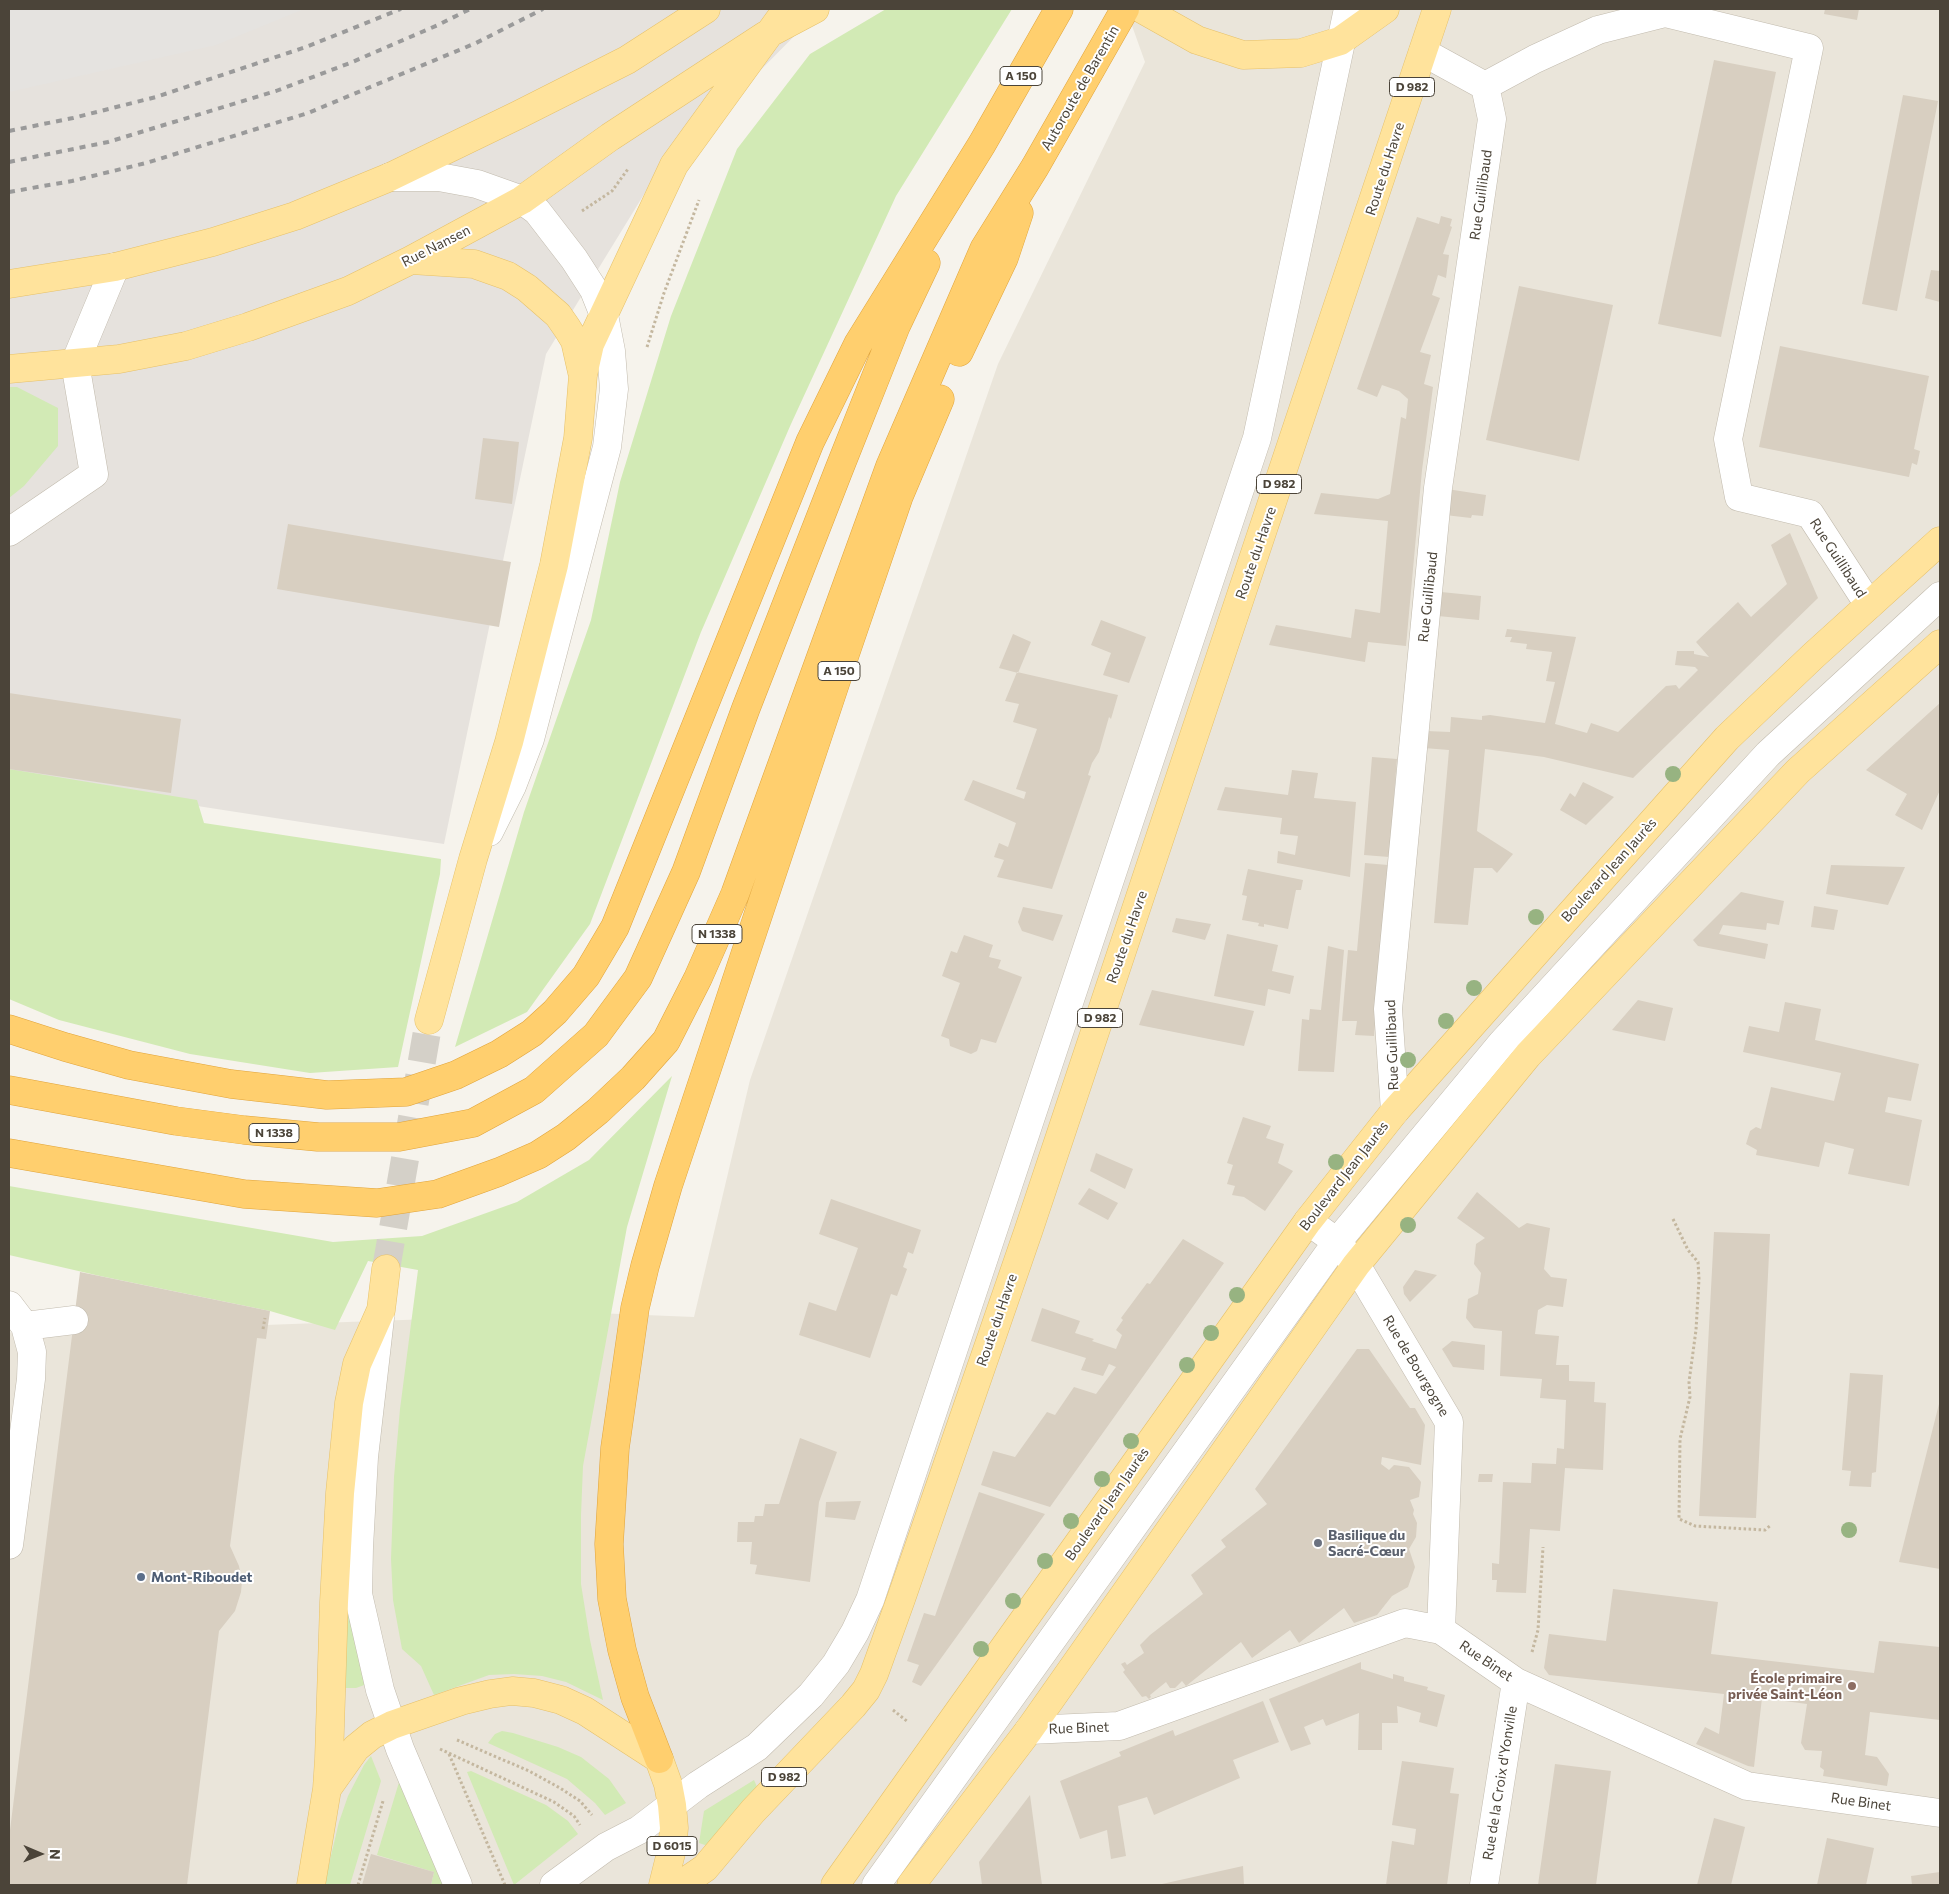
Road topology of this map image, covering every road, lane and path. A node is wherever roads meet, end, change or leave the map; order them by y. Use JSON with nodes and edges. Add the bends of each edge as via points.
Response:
{"nodes":[{"id":1,"x":706,"y":9,"type":"edge"},
{"id":2,"x":787,"y":9,"type":"edge"},
{"id":3,"x":815,"y":9,"type":"edge"},
{"id":4,"x":1059,"y":9,"type":"edge"},
{"id":5,"x":1125,"y":9,"type":"edge"},
{"id":6,"x":1142,"y":9,"type":"edge"},
{"id":7,"x":1348,"y":9,"type":"edge"},
{"id":8,"x":1385,"y":9,"type":"edge"},
{"id":9,"x":1437,"y":9,"type":"edge"},
{"id":10,"x":766,"y":36,"type":"junction"},
{"id":11,"x":1340,"y":41,"type":"junction"},
{"id":12,"x":1423,"y":52,"type":"junction"},
{"id":13,"x":1485,"y":86,"type":"junction"},
{"id":14,"x":982,"y":144,"type":"junction"},
{"id":15,"x":1035,"y":167,"type":"junction"},
{"id":16,"x":390,"y":177,"type":"junction"},
{"id":17,"x":522,"y":200,"type":"junction"},
{"id":18,"x":411,"y":260,"type":"junction"},
{"id":19,"x":115,"y":267,"type":"junction"},
{"id":20,"x":9,"y":284,"type":"edge"},
{"id":21,"x":604,"y":315,"type":"junction"},
{"id":22,"x":75,"y":363,"type":"junction"},
{"id":23,"x":9,"y":369,"type":"edge"},
{"id":24,"x":583,"y":375,"type":"junction"},
{"id":25,"x":9,"y":532,"type":"edge"},
{"id":26,"x":1940,"y":541,"type":"edge"},
{"id":27,"x":1940,"y":596,"type":"edge"},
{"id":28,"x":1869,"y":606,"type":"junction"},
{"id":29,"x":1940,"y":644,"type":"edge"},
{"id":30,"x":473,"y":859,"type":"junction"},
{"id":31,"x":429,"y":1020,"type":"tunnel mouth"},
{"id":32,"x":9,"y":1029,"type":"edge"},
{"id":33,"x":9,"y":1090,"type":"edge"},
{"id":34,"x":534,"y":1090,"type":"joint"},
{"id":35,"x":1395,"y":1110,"type":"junction"},
{"id":36,"x":9,"y":1153,"type":"edge"},
{"id":37,"x":1673,"y":1219,"type":"dead end"},
{"id":38,"x":1308,"y":1221,"type":"junction"},
{"id":39,"x":1337,"y":1242,"type":"junction"},
{"id":40,"x":1356,"y":1265,"type":"junction"},
{"id":41,"x":386,"y":1269,"type":"tunnel mouth"},
{"id":42,"x":381,"y":1310,"type":"junction"},
{"id":43,"x":17,"y":1316,"type":"edge"},
{"id":44,"x":265,"y":1318,"type":"dead end"},
{"id":45,"x":74,"y":1320,"type":"dead end"},
{"id":46,"x":263,"y":1329,"type":"dead end"},
{"id":47,"x":1771,"y":1525,"type":"dead end"},
{"id":48,"x":9,"y":1545,"type":"edge"},
{"id":49,"x":1542,"y":1546,"type":"dead end"},
{"id":50,"x":1440,"y":1630,"type":"junction"},
{"id":51,"x":1523,"y":1671,"type":"junction"},
{"id":52,"x":886,"y":1704,"type":"dead end"},
{"id":53,"x":915,"y":1727,"type":"dead end"},
{"id":54,"x":1029,"y":1730,"type":"junction"},
{"id":55,"x":396,"y":1737,"type":"junction"},
{"id":56,"x":453,"y":1738,"type":"dead end"},
{"id":57,"x":449,"y":1753,"type":"junction"},
{"id":58,"x":659,"y":1759,"type":"junction"},
{"id":59,"x":327,"y":1789,"type":"junction"},
{"id":60,"x":384,"y":1797,"type":"dead end"},
{"id":61,"x":672,"y":1805,"type":"junction"},
{"id":62,"x":1940,"y":1813,"type":"edge"},
{"id":63,"x":594,"y":1818,"type":"dead end"},
{"id":64,"x":583,"y":1830,"type":"dead end"},
{"id":65,"x":311,"y":1885,"type":"edge"},
{"id":66,"x":358,"y":1885,"type":"edge"},
{"id":67,"x":458,"y":1885,"type":"edge"},
{"id":68,"x":505,"y":1885,"type":"edge"},
{"id":69,"x":554,"y":1885,"type":"edge"},
{"id":70,"x":663,"y":1885,"type":"edge"},
{"id":71,"x":680,"y":1885,"type":"edge"},
{"id":72,"x":835,"y":1885,"type":"edge"},
{"id":73,"x":876,"y":1885,"type":"edge"},
{"id":74,"x":911,"y":1885,"type":"edge"},
{"id":75,"x":1484,"y":1885,"type":"edge"}],
"edges":[{"from":1,"to":16,"type":"main road","via":[[627,60]]},
{"from":2,"to":10,"type":"main road"},
{"from":3,"to":10,"type":"main road","name":"Rue Nansen"},
{"from":4,"to":14,"type":"highway","number":"A 150"},
{"from":5,"to":15,"type":"highway","name":"Autoroute de Barentin","number":"A 150"},
{"from":6,"to":11,"type":"main road","via":[[1197,40],[1243,55],[1302,53]]},
{"from":7,"to":11,"type":"street"},
{"from":8,"to":11,"type":"main road"},
{"from":9,"to":12,"type":"main road","name":"Route du Havre","number":"D 982"},
{"from":10,"to":17,"type":"main road","name":"Rue Nansen","via":[[610,137]]},
{"from":10,"to":21,"type":"main road","via":[[674,165]]},
{"from":11,"to":61,"type":"street","via":[[1258,438],[870,1600],[836,1664],[804,1702],[757,1747]]},
{"from":12,"to":13,"type":"street"},
{"from":12,"to":71,"type":"main road","name":"Route du Havre","number":"D 982","via":[[1031,1223],[874,1674],[853,1706],[752,1811],[705,1868]]},
{"from":13,"to":28,"type":"street","name":"Rue Guillibaud","via":[[1598,30],[1665,12],[1808,48],[1728,439],[1739,497],[1810,514]]},
{"from":13,"to":35,"type":"street","name":"Rue Guillibaud","via":[[1492,119],[1438,488],[1388,1009]]},
{"from":14,"to":32,"type":"highway","via":[[858,344],[810,442],[615,927],[586,976],[532,1033],[456,1075],[406,1092],[327,1095],[231,1084],[129,1064]]},
{"from":14,"to":34,"type":"highway","number":"A 150","via":[[896,326],[746,708],[686,872],[638,978],[596,1035]]},
{"from":15,"to":36,"type":"highway","number":"N 1338","via":[[984,249],[890,466],[735,894],[698,978],[666,1041],[633,1078],[566,1137],[538,1155],[438,1194],[377,1203],[244,1194]]},
{"from":15,"to":58,"type":"highway","number":"A 150","via":[[1004,258],[964,341],[899,496],[668,1186],[635,1308],[615,1448],[609,1544],[612,1599],[622,1650],[635,1697]]},
{"from":16,"to":17,"type":"street","via":[[439,178],[477,184]]},
{"from":16,"to":19,"type":"main road","via":[[295,216],[213,242]]},
{"from":17,"to":18,"type":"main road","name":"Rue Nansen"},
{"from":17,"to":21,"type":"street","via":[[537,211],[574,259],[594,290]]},
{"from":18,"to":22,"type":"main road","name":"Rue Nansen","via":[[348,290],[239,330],[186,346],[119,359]]},
{"from":18,"to":24,"type":"main road","via":[[474,264],[508,276],[527,288],[567,328],[575,341]]},
{"from":19,"to":20,"type":"main road"},
{"from":19,"to":22,"type":"street"},
{"from":21,"to":24,"type":"main road","via":[[590,344]]},
{"from":21,"to":30,"type":"street","via":[[612,351],[614,389],[607,447],[530,739],[502,808]]},
{"from":22,"to":23,"type":"main road","name":"Rue Nansen"},
{"from":22,"to":25,"type":"street","via":[[94,474]]},
{"from":24,"to":30,"type":"main road","via":[[578,438],[554,565],[509,742]]},
{"from":26,"to":28,"type":"main road","name":"Boulevard Jean Jaurès"},
{"from":27,"to":39,"type":"street","via":[[1768,754],[1502,1043]]},
{"from":28,"to":35,"type":"main road","name":"Boulevard Jean Jaurès","via":[[1727,738]]},
{"from":29,"to":40,"type":"main road","via":[[1798,771],[1528,1055]]},
{"from":30,"to":31,"type":"main road"},
{"from":33,"to":34,"type":"highway","number":"N 1338","via":[[176,1121],[244,1130],[318,1137],[399,1137],[473,1123]]},
{"from":35,"to":38,"type":"main road","name":"Boulevard Jean Jaurès"},
{"from":37,"to":47,"type":"path","via":[[1688,1250],[1698,1262],[1699,1279],[1690,1397],[1680,1440],[1679,1518],[1695,1526],[1765,1530]]},
{"from":38,"to":39,"type":"street","name":"Rue de Bourgogne"},
{"from":38,"to":72,"type":"main road","name":"Boulevard Jean Jaurès"},
{"from":39,"to":40,"type":"street","name":"Rue de Bourgogne"},
{"from":39,"to":73,"type":"street"},
{"from":40,"to":50,"type":"street","name":"Rue de Bourgogne","via":[[1449,1422]]},
{"from":40,"to":54,"type":"main road"},
{"from":41,"to":42,"type":"main road"},
{"from":42,"to":55,"type":"street","via":[[364,1457],[358,1594],[380,1690]]},
{"from":42,"to":59,"type":"main road","via":[[357,1364],[349,1403],[340,1493]]},
{"from":43,"to":45,"type":"street"},
{"from":43,"to":48,"type":"street","via":[[32,1352]]},
{"from":44,"to":46,"type":"path"},
{"from":49,"to":51,"type":"path","via":[[1538,1630]]},
{"from":50,"to":51,"type":"street","name":"Rue Binet"},
{"from":50,"to":54,"type":"street","name":"Rue Binet","via":[[1405,1623],[1119,1726]]},
{"from":51,"to":62,"type":"street","name":"Rue Binet","via":[[1747,1786]]},
{"from":51,"to":75,"type":"street","name":"Rue de la Croix d'Yonville"},
{"from":52,"to":53,"type":"path"},
{"from":54,"to":74,"type":"main road"},
{"from":55,"to":57,"type":"path","via":[[421,1740]]},
{"from":55,"to":58,"type":"main road","via":[[461,1701],[512,1691],[561,1700],[585,1710]]},
{"from":55,"to":59,"type":"main road","via":[[372,1735],[356,1748]]},
{"from":55,"to":67,"type":"street"},
{"from":56,"to":63,"type":"path","via":[[560,1788],[580,1801]]},
{"from":57,"to":64,"type":"path","via":[[554,1802],[574,1816]]},
{"from":57,"to":68,"type":"path"},
{"from":58,"to":61,"type":"main road","number":"D 6015"},
{"from":59,"to":65,"type":"main road"},
{"from":60,"to":66,"type":"path"},
{"from":61,"to":69,"type":"street"},
{"from":61,"to":70,"type":"main road","number":"D 6015","via":[[672,1849]]}]}
